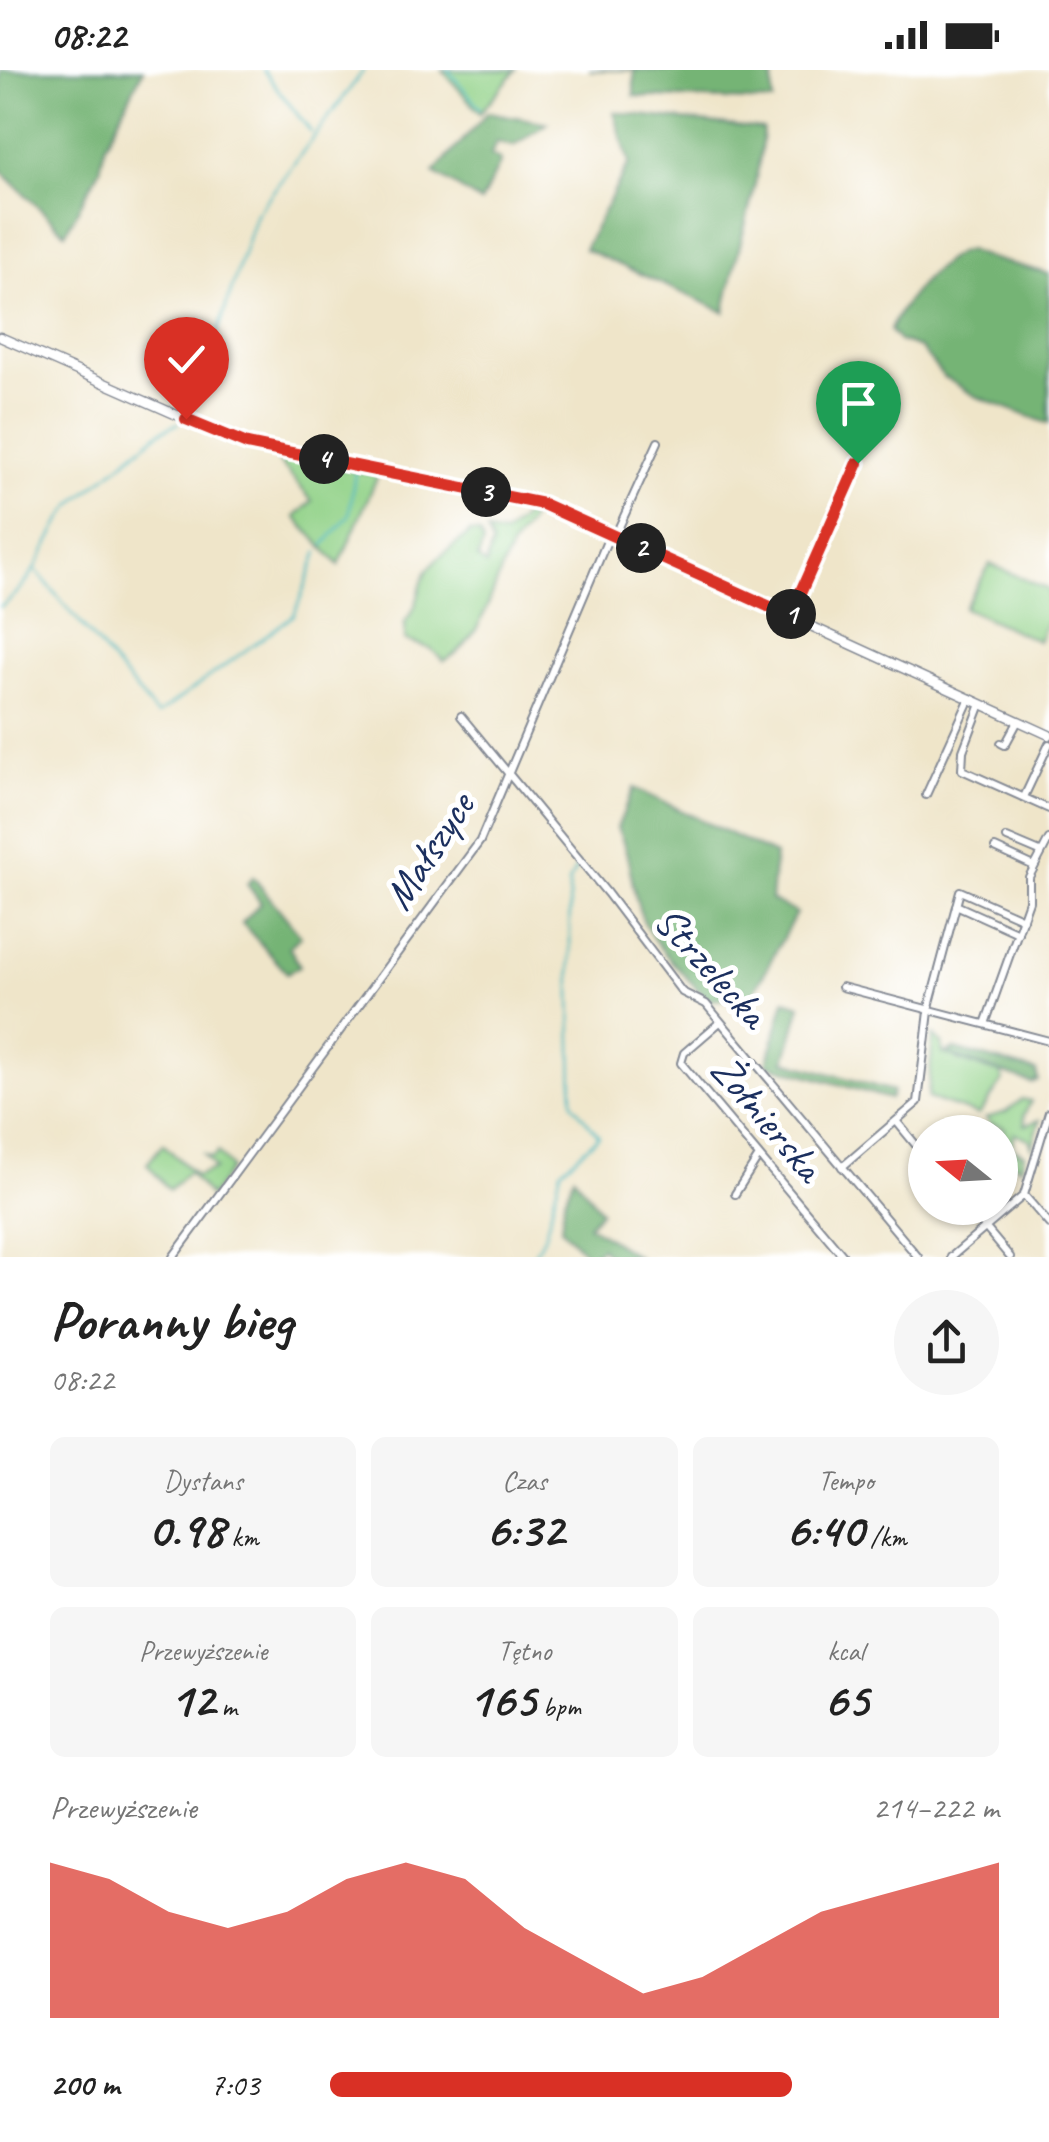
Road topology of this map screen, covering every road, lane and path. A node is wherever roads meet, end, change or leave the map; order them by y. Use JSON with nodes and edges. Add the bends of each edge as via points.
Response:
{"nodes":[{"id":1,"x":0,"y":336,"type":"edge"},
{"id":2,"x":874,"y":432,"type":"dead end"},
{"id":3,"x":658,"y":442,"type":"dead end"},
{"id":4,"x":613,"y":535,"type":"junction"},
{"id":5,"x":790,"y":616,"type":"junction"},
{"id":6,"x":970,"y":698,"type":"junction"},
{"id":7,"x":981,"y":704,"type":"junction"},
{"id":8,"x":460,"y":716,"type":"dead end"},
{"id":9,"x":1018,"y":721,"type":"junction"},
{"id":10,"x":1049,"y":736,"type":"edge"},
{"id":11,"x":1001,"y":743,"type":"dead end"},
{"id":12,"x":1049,"y":744,"type":"edge"},
{"id":13,"x":510,"y":775,"type":"junction"},
{"id":14,"x":926,"y":795,"type":"dead end"},
{"id":15,"x":1024,"y":798,"type":"junction"},
{"id":16,"x":1049,"y":808,"type":"edge"},
{"id":17,"x":1007,"y":838,"type":"dead end"},
{"id":18,"x":1049,"y":840,"type":"edge"},
{"id":19,"x":996,"y":848,"type":"dead end"},
{"id":20,"x":1040,"y":852,"type":"junction"},
{"id":21,"x":1034,"y":866,"type":"junction"},
{"id":22,"x":956,"y":905,"type":"junction"},
{"id":23,"x":1022,"y":919,"type":"junction"},
{"id":24,"x":1018,"y":932,"type":"junction"},
{"id":25,"x":842,"y":987,"type":"dead end"},
{"id":26,"x":930,"y":1009,"type":"junction"},
{"id":27,"x":720,"y":1022,"type":"junction"},
{"id":28,"x":985,"y":1024,"type":"junction"},
{"id":29,"x":1049,"y":1041,"type":"edge"},
{"id":30,"x":1049,"y":1112,"type":"edge"},
{"id":31,"x":897,"y":1122,"type":"junction"},
{"id":32,"x":1046,"y":1134,"type":"edge"},
{"id":33,"x":908,"y":1135,"type":"edge"},
{"id":34,"x":759,"y":1156,"type":"junction"},
{"id":35,"x":842,"y":1167,"type":"junction"},
{"id":36,"x":735,"y":1194,"type":"dead end"},
{"id":37,"x":1024,"y":1195,"type":"junction"},
{"id":38,"x":1049,"y":1224,"type":"edge"},
{"id":39,"x":982,"y":1225,"type":"edge"},
{"id":40,"x":985,"y":1228,"type":"junction"},
{"id":41,"x":173,"y":1257,"type":"edge"},
{"id":42,"x":844,"y":1257,"type":"edge"},
{"id":43,"x":918,"y":1257,"type":"edge"},
{"id":44,"x":950,"y":1257,"type":"edge"},
{"id":45,"x":1010,"y":1257,"type":"edge"}],
"edges":[{"from":1,"to":4,"type":"street","via":[[247,444],[534,502]]},
{"from":2,"to":5,"type":"street"},
{"from":3,"to":4,"type":"street","name":"Małszyce"},
{"from":4,"to":5,"type":"street"},
{"from":4,"to":13,"type":"street","name":"Małszyce"},
{"from":5,"to":6,"type":"street"},
{"from":6,"to":7,"type":"street"},
{"from":6,"to":14,"type":"street"},
{"from":7,"to":9,"type":"street"},
{"from":7,"to":15,"type":"street","via":[[960,765]]},
{"from":8,"to":13,"type":"street","name":"Strzelecka"},
{"from":9,"to":10,"type":"street"},
{"from":9,"to":11,"type":"street"},
{"from":12,"to":15,"type":"street"},
{"from":13,"to":27,"type":"street","name":"Strzelecka","via":[[682,992],[706,1004]]},
{"from":13,"to":41,"type":"street","name":"Małszyce","via":[[480,842]]},
{"from":15,"to":16,"type":"street"},
{"from":17,"to":20,"type":"street"},
{"from":18,"to":20,"type":"street"},
{"from":19,"to":21,"type":"street"},
{"from":20,"to":21,"type":"street"},
{"from":21,"to":23,"type":"street"},
{"from":22,"to":23,"type":"street","via":[[960,891]]},
{"from":22,"to":24,"type":"street"},
{"from":22,"to":26,"type":"street"},
{"from":23,"to":24,"type":"street"},
{"from":24,"to":28,"type":"street"},
{"from":25,"to":26,"type":"street"},
{"from":26,"to":28,"type":"street"},
{"from":26,"to":31,"type":"street","via":[[918,1102]]},
{"from":27,"to":34,"type":"street","name":"Żołnierska","via":[[681,1063]]},
{"from":27,"to":35,"type":"street","name":"Strzelecka"},
{"from":28,"to":29,"type":"street"},
{"from":30,"to":32,"type":"street"},
{"from":31,"to":33,"type":"street"},
{"from":31,"to":35,"type":"street"},
{"from":32,"to":37,"type":"street"},
{"from":34,"to":36,"type":"street"},
{"from":34,"to":42,"type":"street","name":"Żołnierska"},
{"from":35,"to":43,"type":"street","name":"Strzelecka"},
{"from":37,"to":38,"type":"street"},
{"from":37,"to":40,"type":"street"},
{"from":39,"to":40,"type":"street"},
{"from":40,"to":44,"type":"street"},
{"from":40,"to":45,"type":"street"}]}
